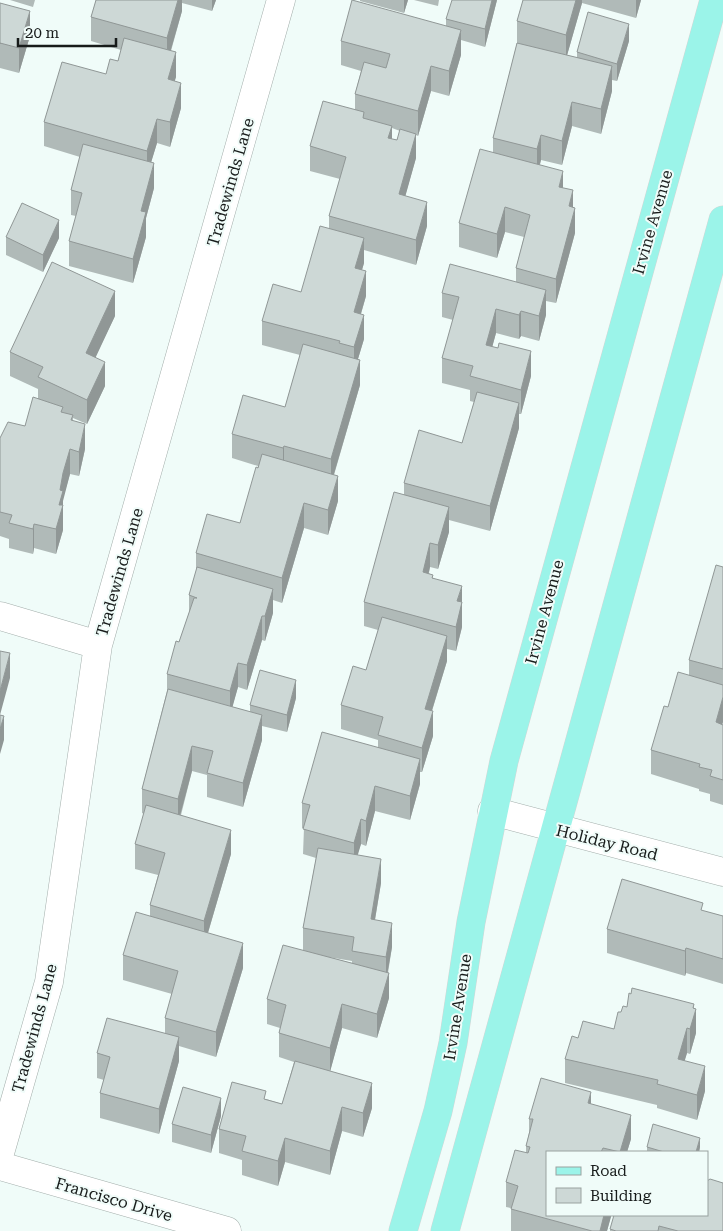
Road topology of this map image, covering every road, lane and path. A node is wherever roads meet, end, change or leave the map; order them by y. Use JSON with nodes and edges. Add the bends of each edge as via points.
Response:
{"nodes":[{"id":1,"x":281,"y":0,"type":"edge"},
{"id":2,"x":714,"y":0,"type":"edge"},
{"id":3,"x":723,"y":220,"type":"edge"},
{"id":4,"x":0,"y":616,"type":"edge"},
{"id":5,"x":98,"y":645,"type":"junction"},
{"id":6,"x":492,"y":811,"type":"junction"},
{"id":7,"x":556,"y":829,"type":"junction"},
{"id":8,"x":723,"y":872,"type":"edge"},
{"id":9,"x":0,"y":1153,"type":"edge"},
{"id":10,"x":0,"y":1166,"type":"edge"},
{"id":11,"x":227,"y":1231,"type":"edge"},
{"id":12,"x":403,"y":1231,"type":"edge"},
{"id":13,"x":446,"y":1231,"type":"edge"}],
"edges":[{"from":1,"to":5,"type":"street","name":"Tradewinds Lane"},
{"from":2,"to":6,"type":"main road","name":"Irvine Avenue","via":[[537,637]]},
{"from":3,"to":7,"type":"main road"},
{"from":4,"to":5,"type":"street"},
{"from":5,"to":9,"type":"street","name":"Tradewinds Lane","via":[[48,982]]},
{"from":6,"to":7,"type":"street","name":"Holiday Road"},
{"from":6,"to":12,"type":"main road","name":"Irvine Avenue","via":[[453,1043],[438,1111]]},
{"from":7,"to":8,"type":"street","name":"Holiday Road"},
{"from":7,"to":13,"type":"main road"},
{"from":10,"to":11,"type":"street","name":"Francisco Drive"}]}
